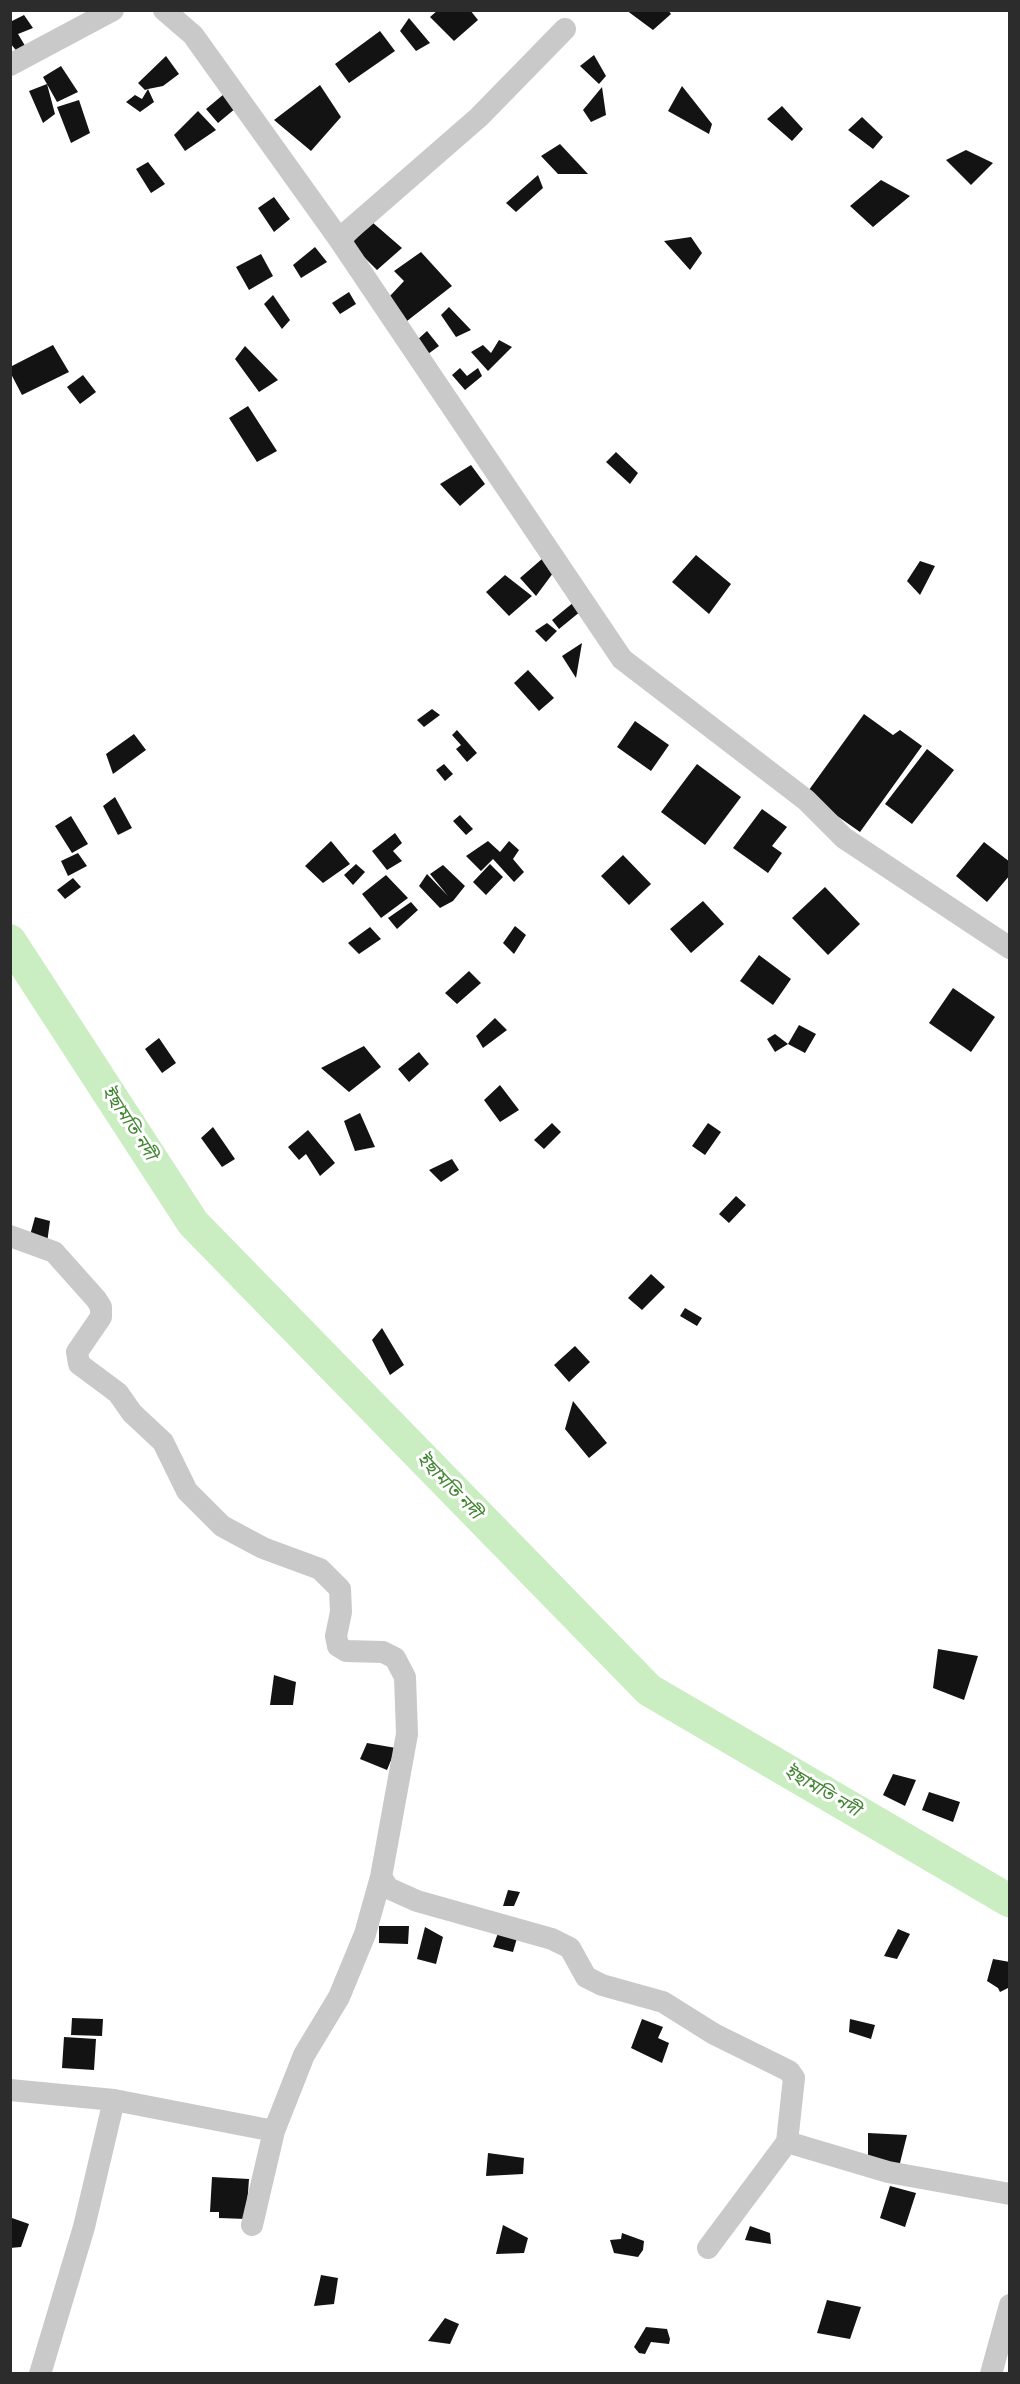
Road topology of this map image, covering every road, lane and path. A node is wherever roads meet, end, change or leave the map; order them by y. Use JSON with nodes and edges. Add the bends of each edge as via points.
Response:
{"nodes":[{"id":1,"x":112,"y":10,"type":"edge"},
{"id":2,"x":164,"y":10,"type":"edge"},
{"id":3,"x":565,"y":29,"type":"dead end"},
{"id":4,"x":10,"y":65,"type":"edge"},
{"id":5,"x":339,"y":238,"type":"junction"},
{"id":6,"x":1010,"y":948,"type":"edge"},
{"id":7,"x":10,"y":1236,"type":"edge"},
{"id":8,"x":381,"y":1877,"type":"junction"},
{"id":9,"x":10,"y":2090,"type":"edge"},
{"id":10,"x":114,"y":2100,"type":"junction"},
{"id":11,"x":274,"y":2131,"type":"junction"},
{"id":12,"x":788,"y":2142,"type":"junction"},
{"id":13,"x":1010,"y":2194,"type":"edge"},
{"id":14,"x":252,"y":2224,"type":"dead end"},
{"id":15,"x":708,"y":2248,"type":"dead end"},
{"id":16,"x":1010,"y":2305,"type":"edge"},
{"id":17,"x":40,"y":2373,"type":"edge"},
{"id":18,"x":991,"y":2373,"type":"edge"}],
"edges":[{"from":1,"to":4,"type":"street"},
{"from":2,"to":5,"type":"street","via":[[194,35]]},
{"from":3,"to":5,"type":"street","via":[[479,117]]},
{"from":5,"to":6,"type":"street","via":[[622,659],[806,800],[844,838]]},
{"from":7,"to":8,"type":"street","via":[[54,1252],[96,1299],[101,1317],[76,1352],[79,1364],[118,1393],[163,1443],[187,1491],[222,1526],[263,1548],[320,1569],[340,1589],[338,1646],[346,1651],[383,1652],[395,1658],[405,1677],[407,1734]]},
{"from":8,"to":11,"type":"street","via":[[348,1976],[304,2055]]},
{"from":8,"to":12,"type":"street","via":[[388,1888],[417,1901],[552,1939],[570,1948],[586,1977],[663,2002],[714,2034],[789,2071],[794,2078]]},
{"from":9,"to":10,"type":"street"},
{"from":10,"to":11,"type":"street"},
{"from":10,"to":17,"type":"street","via":[[84,2227]]},
{"from":11,"to":14,"type":"street"},
{"from":12,"to":13,"type":"street","via":[[888,2172]]},
{"from":12,"to":15,"type":"street"},
{"from":16,"to":18,"type":"street"}]}
